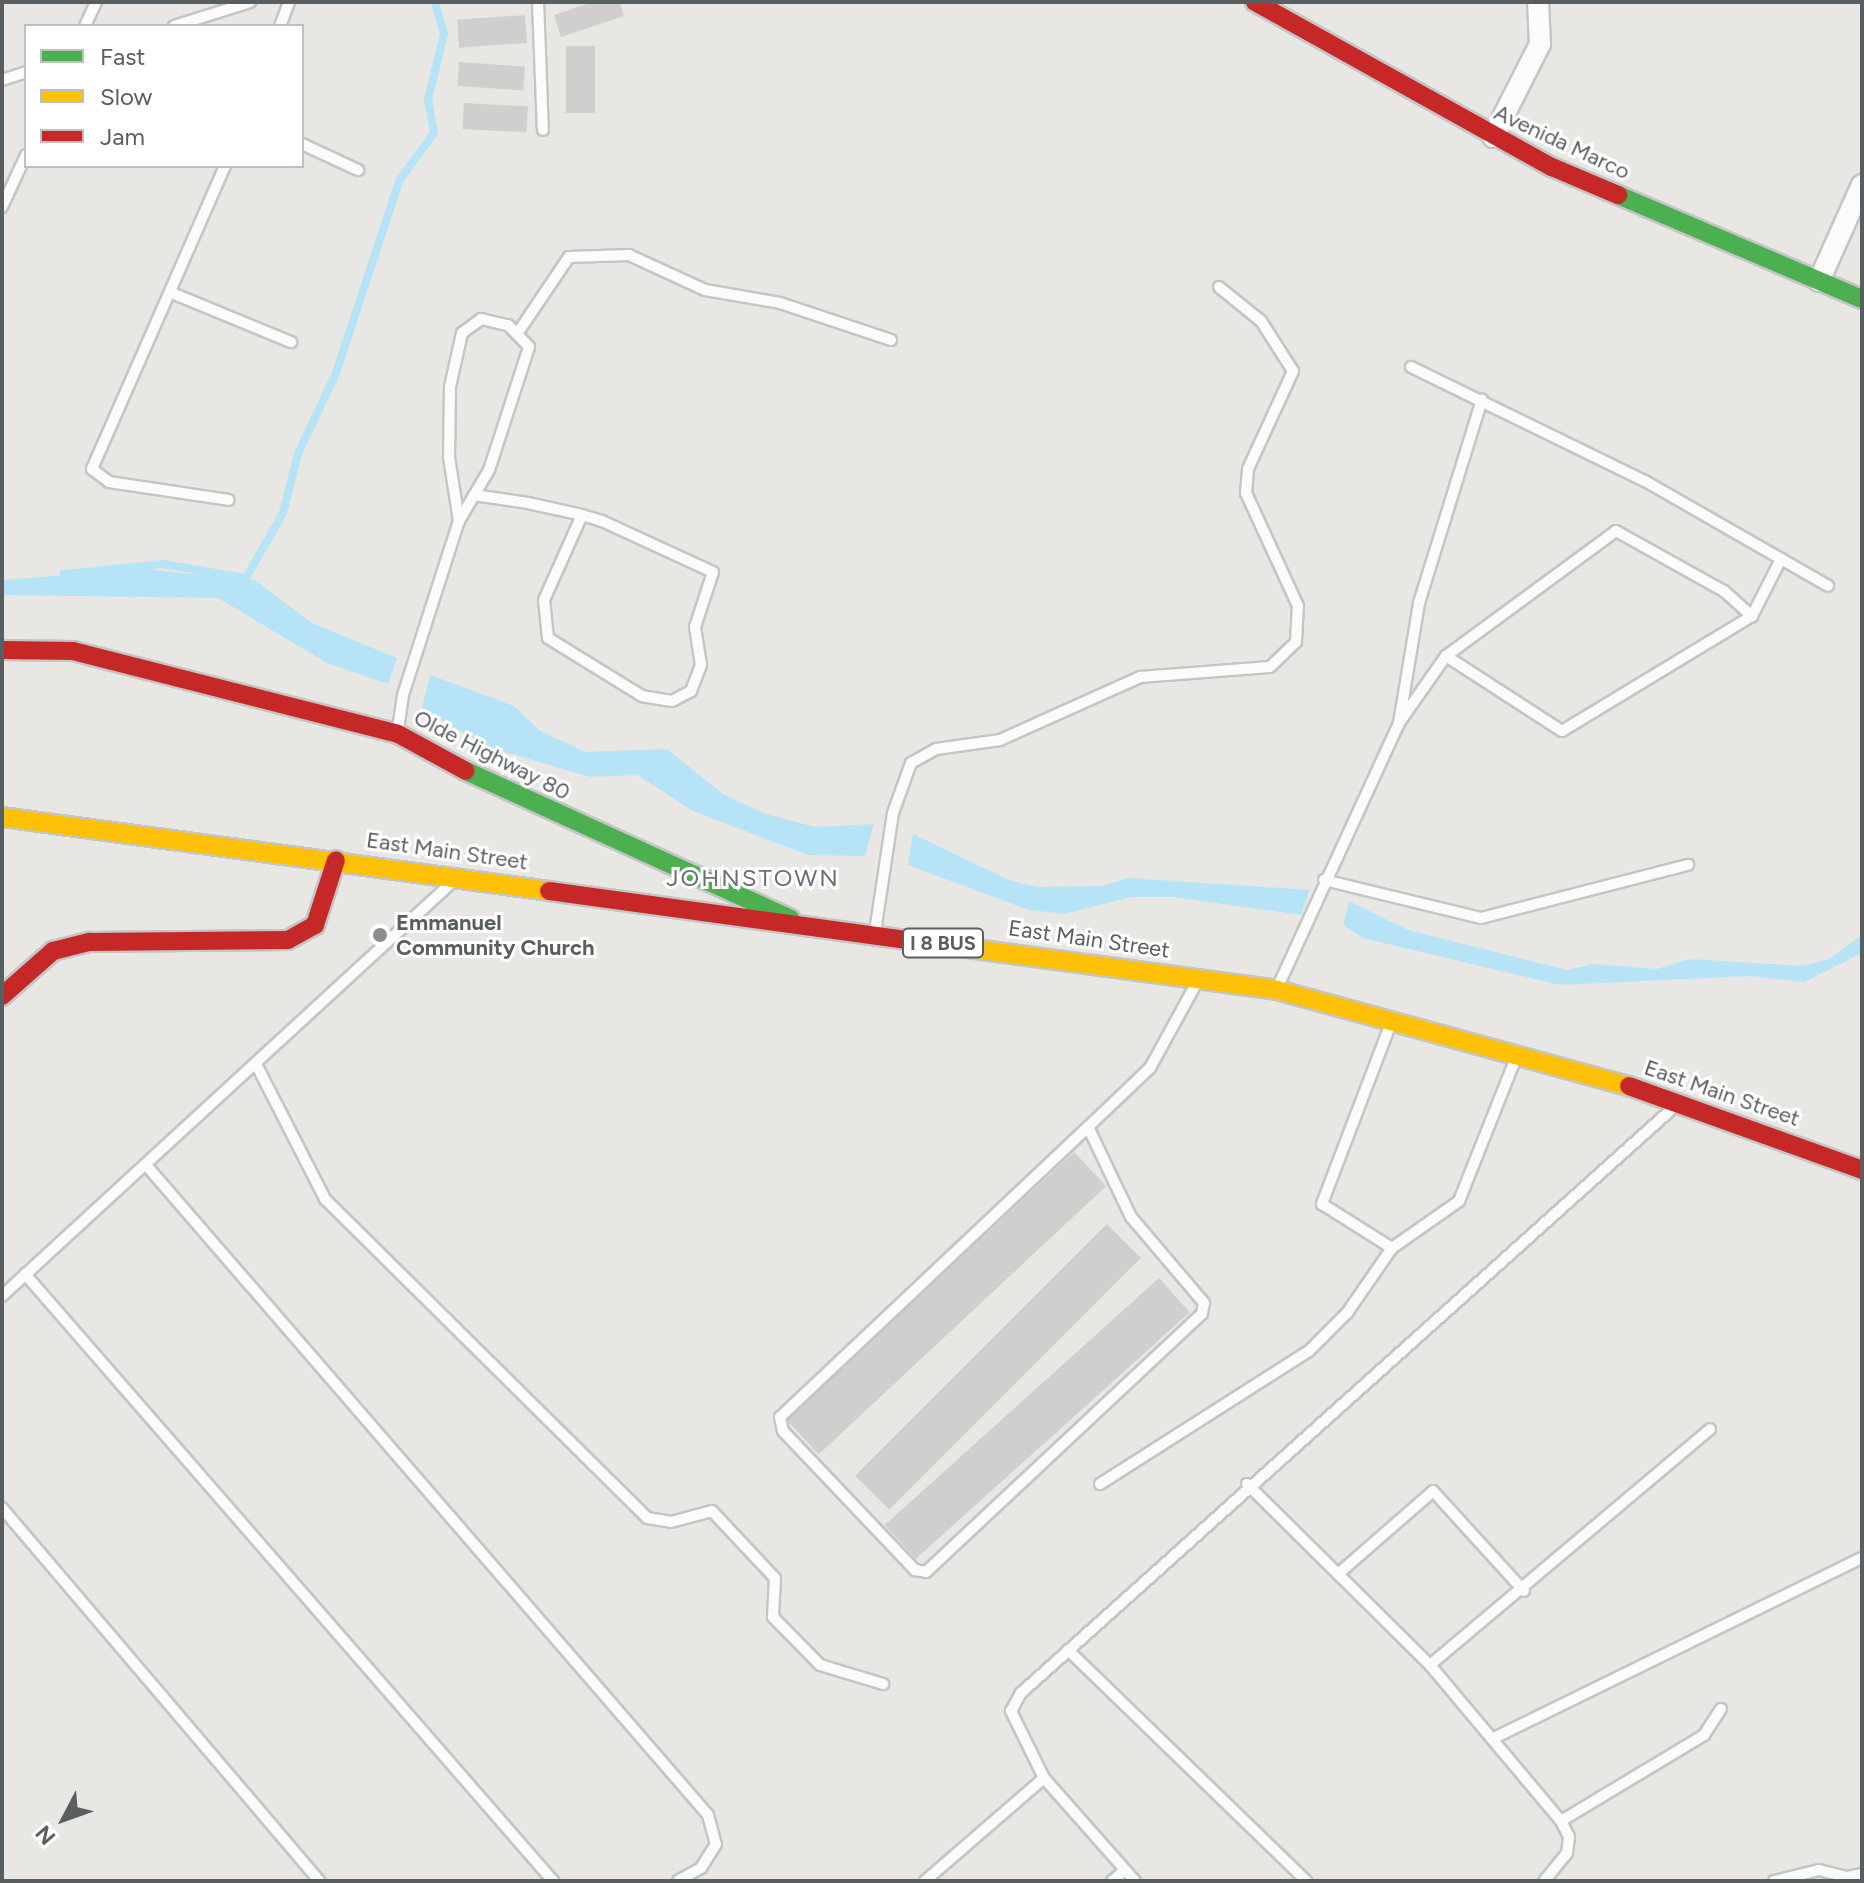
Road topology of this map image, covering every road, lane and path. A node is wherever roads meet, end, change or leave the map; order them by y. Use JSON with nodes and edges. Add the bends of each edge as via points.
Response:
{"nodes":[{"id":1,"x":96,"y":2,"type":"edge"},
{"id":2,"x":250,"y":2,"type":"edge"},
{"id":3,"x":289,"y":2,"type":"edge"},
{"id":4,"x":538,"y":2,"type":"edge"},
{"id":5,"x":1255,"y":2,"type":"edge"},
{"id":6,"x":1538,"y":2,"type":"edge"},
{"id":7,"x":86,"y":24,"type":"edge"},
{"id":8,"x":180,"y":24,"type":"edge"},
{"id":9,"x":281,"y":24,"type":"edge"},
{"id":10,"x":24,"y":73,"type":"edge"},
{"id":11,"x":2,"y":80,"type":"edge"},
{"id":12,"x":543,"y":130,"type":"dead end"},
{"id":13,"x":1493,"y":137,"type":"junction"},
{"id":14,"x":304,"y":145,"type":"edge"},
{"id":15,"x":24,"y":159,"type":"edge"},
{"id":16,"x":224,"y":168,"type":"edge"},
{"id":17,"x":358,"y":170,"type":"dead end"},
{"id":18,"x":1862,"y":185,"type":"edge"},
{"id":19,"x":2,"y":207,"type":"edge"},
{"id":20,"x":1819,"y":281,"type":"junction"},
{"id":21,"x":1219,"y":287,"type":"dead end"},
{"id":22,"x":172,"y":293,"type":"junction"},
{"id":23,"x":1862,"y":299,"type":"edge"},
{"id":24,"x":517,"y":334,"type":"junction"},
{"id":25,"x":891,"y":340,"type":"dead end"},
{"id":26,"x":291,"y":342,"type":"dead end"},
{"id":27,"x":1411,"y":367,"type":"dead end"},
{"id":28,"x":1482,"y":400,"type":"junction"},
{"id":29,"x":474,"y":495,"type":"junction"},
{"id":30,"x":229,"y":500,"type":"dead end"},
{"id":31,"x":582,"y":515,"type":"junction"},
{"id":32,"x":459,"y":521,"type":"junction"},
{"id":33,"x":1781,"y":559,"type":"junction"},
{"id":34,"x":1828,"y":586,"type":"dead end"},
{"id":35,"x":1752,"y":616,"type":"junction"},
{"id":36,"x":2,"y":650,"type":"edge"},
{"id":37,"x":1446,"y":656,"type":"junction"},
{"id":38,"x":1399,"y":723,"type":"junction"},
{"id":39,"x":398,"y":734,"type":"junction"},
{"id":40,"x":2,"y":817,"type":"edge"},
{"id":41,"x":336,"y":860,"type":"junction"},
{"id":42,"x":1688,"y":865,"type":"dead end"},
{"id":43,"x":458,"y":876,"type":"junction"},
{"id":44,"x":1324,"y":880,"type":"junction"},
{"id":45,"x":804,"y":925,"type":"junction"},
{"id":46,"x":875,"y":934,"type":"junction"},
{"id":47,"x":1199,"y":979,"type":"junction"},
{"id":48,"x":1277,"y":990,"type":"junction"},
{"id":49,"x":2,"y":996,"type":"edge"},
{"id":50,"x":1393,"y":1017,"type":"junction"},
{"id":51,"x":1518,"y":1053,"type":"junction"},
{"id":52,"x":256,"y":1064,"type":"junction"},
{"id":53,"x":1680,"y":1101,"type":"junction"},
{"id":54,"x":1088,"y":1127,"type":"junction"},
{"id":55,"x":146,"y":1165,"type":"junction"},
{"id":56,"x":1862,"y":1170,"type":"edge"},
{"id":57,"x":1392,"y":1248,"type":"junction"},
{"id":58,"x":25,"y":1274,"type":"junction"},
{"id":59,"x":2,"y":1296,"type":"edge"},
{"id":60,"x":1710,"y":1429,"type":"dead end"},
{"id":61,"x":1100,"y":1484,"type":"dead end"},
{"id":62,"x":1247,"y":1484,"type":"junction"},
{"id":63,"x":2,"y":1508,"type":"edge"},
{"id":64,"x":1862,"y":1558,"type":"edge"},
{"id":65,"x":1338,"y":1574,"type":"junction"},
{"id":66,"x":1524,"y":1591,"type":"junction"},
{"id":67,"x":1068,"y":1650,"type":"junction"},
{"id":68,"x":1430,"y":1665,"type":"junction"},
{"id":69,"x":883,"y":1684,"type":"dead end"},
{"id":70,"x":1721,"y":1709,"type":"dead end"},
{"id":71,"x":1496,"y":1737,"type":"junction"},
{"id":72,"x":1044,"y":1778,"type":"junction"},
{"id":73,"x":1561,"y":1821,"type":"junction"},
{"id":74,"x":1125,"y":1870,"type":"junction"},
{"id":75,"x":1862,"y":1874,"type":"edge"},
{"id":76,"x":1851,"y":1879,"type":"edge"},
{"id":77,"x":320,"y":1881,"type":"edge"},
{"id":78,"x":553,"y":1881,"type":"edge"},
{"id":79,"x":678,"y":1881,"type":"edge"},
{"id":80,"x":925,"y":1881,"type":"edge"},
{"id":81,"x":1112,"y":1881,"type":"edge"},
{"id":82,"x":1135,"y":1881,"type":"edge"},
{"id":83,"x":1306,"y":1881,"type":"edge"},
{"id":84,"x":1544,"y":1881,"type":"edge"},
{"id":85,"x":1774,"y":1881,"type":"edge"}],
"edges":[{"from":1,"to":7,"type":"lane"},
{"from":2,"to":8,"type":"lane"},
{"from":3,"to":9,"type":"lane"},
{"from":4,"to":12,"type":"lane"},
{"from":5,"to":13,"type":"street","name":"Avenida Marco"},
{"from":6,"to":13,"type":"street","via":[[1540,44]]},
{"from":10,"to":11,"type":"lane"},
{"from":13,"to":20,"type":"street","name":"Avenida Marco"},
{"from":14,"to":17,"type":"lane"},
{"from":15,"to":19,"type":"lane"},
{"from":16,"to":22,"type":"lane"},
{"from":18,"to":20,"type":"street"},
{"from":20,"to":23,"type":"street","name":"Avenida Marco"},
{"from":21,"to":46,"type":"lane","via":[[1261,321],[1293,371],[1248,469],[1246,493],[1298,606],[1296,642],[1270,667],[1140,677],[1000,740],[936,749],[911,763],[893,813]]},
{"from":22,"to":26,"type":"lane"},
{"from":22,"to":30,"type":"lane","via":[[92,469],[109,482]]},
{"from":24,"to":25,"type":"lane","via":[[569,257],[629,255],[705,290],[780,303]]},
{"from":24,"to":29,"type":"lane","via":[[529,347],[518,390]]},
{"from":24,"to":32,"type":"lane","via":[[508,325],[481,319],[462,333],[450,387],[449,457]]},
{"from":27,"to":28,"type":"lane"},
{"from":28,"to":33,"type":"lane","via":[[1645,481]]},
{"from":28,"to":38,"type":"lane","via":[[1419,603]]},
{"from":29,"to":31,"type":"lane"},
{"from":29,"to":32,"type":"lane"},
{"from":31,"to":31,"type":"lane","via":[[713,572],[695,627],[701,665],[691,691],[672,701],[642,696],[548,638],[544,600]]},
{"from":32,"to":39,"type":"lane","via":[[403,695]]},
{"from":33,"to":34,"type":"lane"},
{"from":33,"to":35,"type":"lane"},
{"from":35,"to":37,"type":"lane","via":[[1562,731]]},
{"from":35,"to":37,"type":"lane","via":[[1724,591],[1616,531]]},
{"from":36,"to":39,"type":"street","name":"Olde Highway 80","via":[[73,651]]},
{"from":37,"to":38,"type":"lane"},
{"from":38,"to":44,"type":"lane"},
{"from":39,"to":45,"type":"street","name":"Olde Highway 80","via":[[507,793]]},
{"from":40,"to":41,"type":"street","name":"East Main Street","number":"I 8 BUS"},
{"from":41,"to":43,"type":"street","name":"East Main Street","number":"I 8 BUS"},
{"from":41,"to":49,"type":"street","via":[[315,925],[288,940],[90,942],[53,951]]},
{"from":42,"to":44,"type":"lane","via":[[1481,918]]},
{"from":43,"to":45,"type":"street","name":"East Main Street","number":"I 8 BUS"},
{"from":43,"to":52,"type":"lane"},
{"from":44,"to":48,"type":"lane"},
{"from":45,"to":46,"type":"street","name":"East Main Street","number":"I 8 BUS"},
{"from":46,"to":47,"type":"street","name":"East Main Street","number":"I 8 BUS"},
{"from":47,"to":48,"type":"street","name":"East Main Street","number":"I 8 BUS"},
{"from":47,"to":54,"type":"lane","via":[[1150,1068]]},
{"from":48,"to":50,"type":"street","name":"East Main Street","number":"I 8 BUS"},
{"from":50,"to":51,"type":"street","name":"East Main Street","number":"I 8 BUS"},
{"from":50,"to":57,"type":"lane","via":[[1322,1204]]},
{"from":51,"to":53,"type":"street","name":"East Main Street","number":"I 8 BUS"},
{"from":51,"to":57,"type":"lane","via":[[1459,1201]]},
{"from":52,"to":55,"type":"lane"},
{"from":52,"to":69,"type":"lane","via":[[325,1199],[569,1441],[647,1518],[671,1522],[712,1511],[775,1578],[773,1617],[820,1665]]},
{"from":53,"to":56,"type":"street","name":"East Main Street","number":"I 8 BUS"},
{"from":53,"to":62,"type":"lane"},
{"from":54,"to":54,"type":"lane","via":[[1131,1217],[1204,1303],[1202,1314],[926,1572],[915,1570],[783,1431],[780,1417]]},
{"from":55,"to":58,"type":"lane"},
{"from":55,"to":79,"type":"lane","via":[[708,1815],[716,1844],[701,1868]]},
{"from":57,"to":61,"type":"lane","via":[[1347,1313],[1309,1351]]},
{"from":58,"to":59,"type":"lane"},
{"from":58,"to":78,"type":"lane"},
{"from":60,"to":66,"type":"lane"},
{"from":62,"to":65,"type":"lane"},
{"from":62,"to":67,"type":"lane"},
{"from":63,"to":77,"type":"lane"},
{"from":64,"to":71,"type":"lane"},
{"from":65,"to":66,"type":"lane","via":[[1433,1491]]},
{"from":65,"to":68,"type":"lane"},
{"from":66,"to":68,"type":"lane"},
{"from":67,"to":72,"type":"lane","via":[[1021,1693],[1011,1711]]},
{"from":67,"to":83,"type":"lane"},
{"from":68,"to":71,"type":"lane"},
{"from":70,"to":73,"type":"lane","via":[[1704,1735]]},
{"from":71,"to":73,"type":"lane"},
{"from":72,"to":74,"type":"lane"},
{"from":72,"to":80,"type":"lane"},
{"from":73,"to":84,"type":"lane","via":[[1569,1837],[1567,1853]]},
{"from":74,"to":81,"type":"lane"},
{"from":74,"to":82,"type":"lane"},
{"from":75,"to":76,"type":"lane"},
{"from":76,"to":85,"type":"lane","via":[[1819,1870]]}]}
